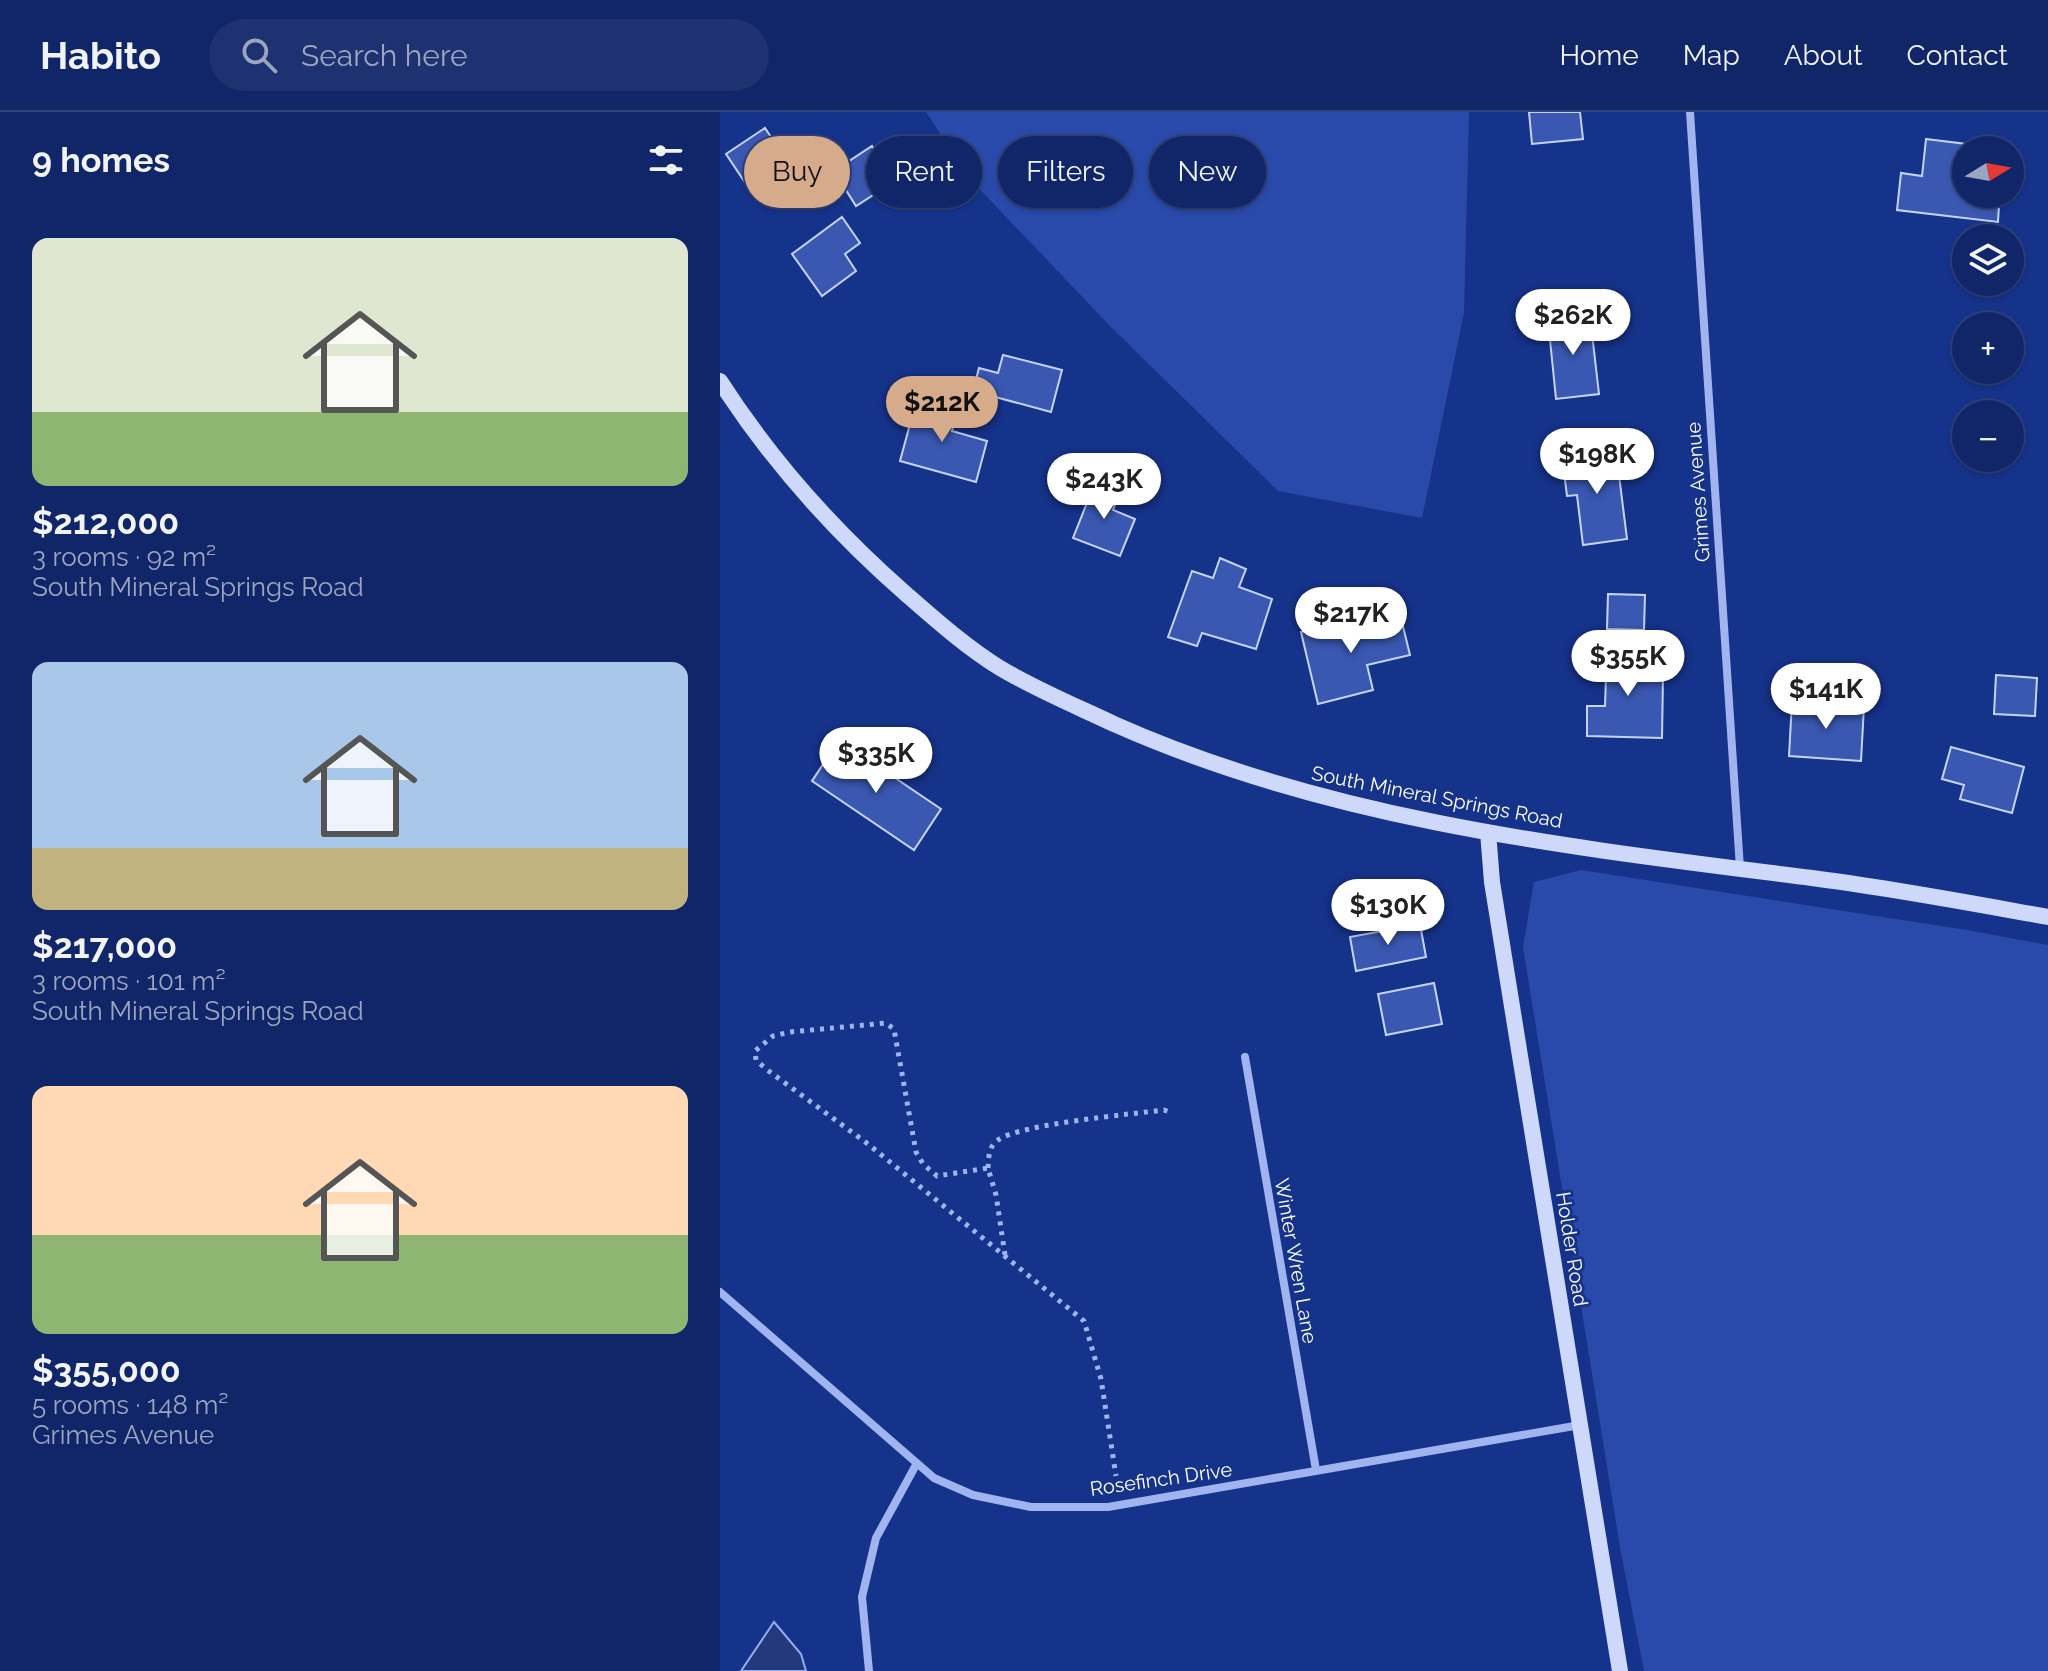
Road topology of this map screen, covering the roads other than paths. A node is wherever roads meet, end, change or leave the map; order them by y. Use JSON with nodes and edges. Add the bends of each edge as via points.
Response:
{"nodes":[{"id":1,"x":1690,"y":112,"type":"edge"},
{"id":2,"x":720,"y":381,"type":"edge"},
{"id":3,"x":1488,"y":832,"type":"junction"},
{"id":4,"x":1740,"y":869,"type":"junction"},
{"id":5,"x":2048,"y":917,"type":"edge"},
{"id":6,"x":1245,"y":1057,"type":"dead end"},
{"id":7,"x":720,"y":1292,"type":"edge"},
{"id":8,"x":1580,"y":1425,"type":"junction"},
{"id":9,"x":917,"y":1463,"type":"junction"},
{"id":10,"x":1316,"y":1470,"type":"junction"},
{"id":11,"x":869,"y":1671,"type":"edge"},
{"id":12,"x":1620,"y":1671,"type":"edge"}],
"edges":[{"from":1,"to":4,"type":"street","name":"Grimes Avenue"},
{"from":2,"to":3,"type":"street","name":"South Mineral Springs Road","via":[[783,469],[861,554],[952,634],[998,666],[1040,690],[1206,761],[1330,800]]},
{"from":3,"to":4,"type":"street","name":"South Mineral Springs Road"},
{"from":3,"to":8,"type":"street","name":"Holder Road"},
{"from":4,"to":5,"type":"street","name":"South Mineral Springs Road"},
{"from":6,"to":10,"type":"street","name":"Winter Wren Lane"},
{"from":7,"to":9,"type":"street","name":"Rosefinch Drive"},
{"from":8,"to":10,"type":"street","name":"Rosefinch Drive"},
{"from":8,"to":12,"type":"street","name":"Holder Road"},
{"from":9,"to":10,"type":"street","name":"Rosefinch Drive","via":[[934,1478],[973,1495],[1031,1507],[1108,1507]]},
{"from":9,"to":11,"type":"street","via":[[876,1538],[862,1597]]}]}
